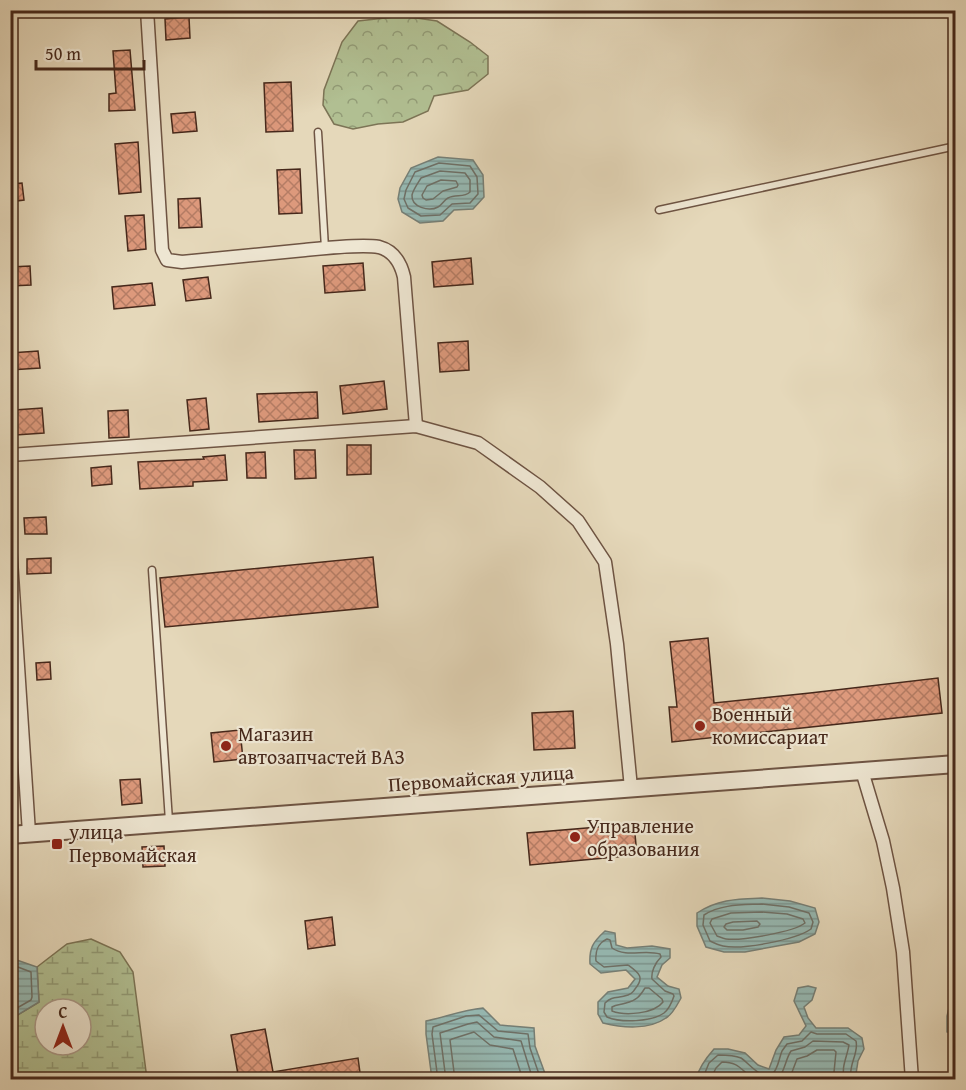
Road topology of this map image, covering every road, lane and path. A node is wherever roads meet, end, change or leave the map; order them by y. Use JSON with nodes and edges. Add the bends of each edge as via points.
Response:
{"nodes":[{"id":1,"x":147,"y":10,"type":"edge"},
{"id":2,"x":318,"y":132,"type":"dead end"},
{"id":3,"x":956,"y":146,"type":"edge"},
{"id":4,"x":659,"y":210,"type":"dead end"},
{"id":5,"x":325,"y":248,"type":"junction"},
{"id":6,"x":416,"y":426,"type":"junction"},
{"id":7,"x":10,"y":455,"type":"edge"},
{"id":8,"x":10,"y":545,"type":"edge"},
{"id":9,"x":152,"y":570,"type":"dead end"},
{"id":10,"x":956,"y":764,"type":"edge"},
{"id":11,"x":862,"y":771,"type":"junction"},
{"id":12,"x":631,"y":788,"type":"junction"},
{"id":13,"x":169,"y":822,"type":"junction"},
{"id":14,"x":29,"y":833,"type":"junction"},
{"id":15,"x":10,"y":835,"type":"edge"},
{"id":16,"x":912,"y":1080,"type":"edge"}],
"edges":[{"from":1,"to":5,"type":"street","via":[[162,250],[167,260],[182,262]]},
{"from":2,"to":5,"type":"lane"},
{"from":3,"to":4,"type":"lane"},
{"from":5,"to":6,"type":"street","via":[[380,248],[393,254],[401,266]]},
{"from":6,"to":7,"type":"street"},
{"from":6,"to":12,"type":"street","via":[[478,443],[540,487],[578,521],[605,562]]},
{"from":8,"to":14,"type":"street"},
{"from":9,"to":13,"type":"lane"},
{"from":10,"to":11,"type":"street","name":"Первомайская улица"},
{"from":11,"to":12,"type":"street","name":"Первомайская улица"},
{"from":11,"to":16,"type":"street","via":[[883,841],[902,942]]},
{"from":12,"to":13,"type":"street","name":"Первомайская улица"},
{"from":13,"to":14,"type":"street","name":"Первомайская улица"},
{"from":14,"to":15,"type":"street","name":"Первомайская улица"}]}
